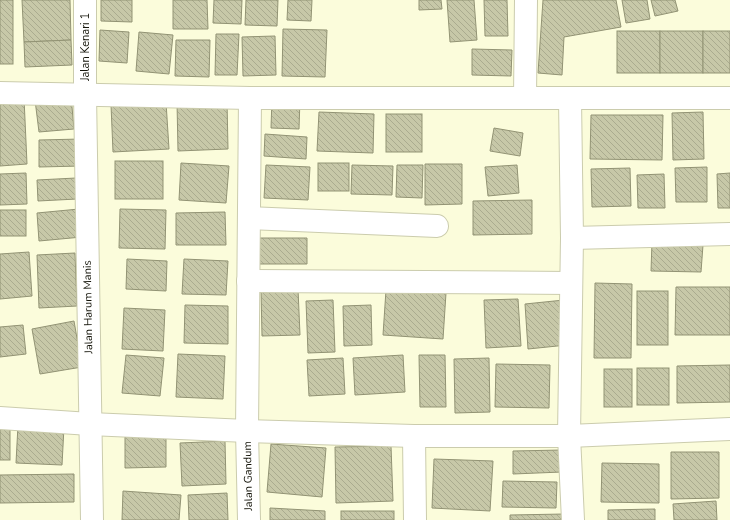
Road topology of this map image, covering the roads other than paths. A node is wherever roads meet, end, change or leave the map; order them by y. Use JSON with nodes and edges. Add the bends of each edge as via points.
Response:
{"nodes":[{"id":1,"x":85,"y":0,"type":"edge"},
{"id":2,"x":526,"y":0,"type":"edge"},
{"id":3,"x":0,"y":93,"type":"edge"},
{"id":4,"x":85,"y":94,"type":"junction"},
{"id":5,"x":250,"y":98,"type":"junction"},
{"id":6,"x":525,"y":98,"type":"junction"},
{"id":7,"x":730,"y":98,"type":"edge"},
{"id":8,"x":570,"y":99,"type":"junction"},
{"id":9,"x":248,"y":218,"type":"junction"},
{"id":10,"x":437,"y":226,"type":"dead end"},
{"id":11,"x":730,"y":234,"type":"edge"},
{"id":12,"x":572,"y":238,"type":"junction"},
{"id":13,"x":248,"y":281,"type":"junction"},
{"id":14,"x":571,"y":283,"type":"junction"},
{"id":15,"x":0,"y":418,"type":"edge"},
{"id":16,"x":90,"y":424,"type":"junction"},
{"id":17,"x":730,"y":429,"type":"edge"},
{"id":18,"x":247,"y":431,"type":"junction"},
{"id":19,"x":414,"y":436,"type":"junction"},
{"id":20,"x":569,"y":436,"type":"junction"},
{"id":21,"x":92,"y":520,"type":"edge"},
{"id":22,"x":249,"y":520,"type":"edge"},
{"id":23,"x":415,"y":520,"type":"edge"},
{"id":24,"x":573,"y":520,"type":"edge"}],
"edges":[{"from":1,"to":4,"type":"street","name":"Jalan Kenari 1"},
{"from":2,"to":6,"type":"street"},
{"from":3,"to":4,"type":"street"},
{"from":4,"to":5,"type":"street"},
{"from":4,"to":16,"type":"street","name":"Jalan Harum Manis"},
{"from":5,"to":6,"type":"street"},
{"from":5,"to":9,"type":"street","name":"Jalan Gandum"},
{"from":6,"to":8,"type":"street"},
{"from":7,"to":8,"type":"street"},
{"from":8,"to":12,"type":"street"},
{"from":9,"to":10,"type":"street"},
{"from":9,"to":13,"type":"street","name":"Jalan Gandum"},
{"from":11,"to":12,"type":"street"},
{"from":12,"to":14,"type":"street"},
{"from":13,"to":14,"type":"street"},
{"from":13,"to":18,"type":"street","name":"Jalan Gandum"},
{"from":14,"to":20,"type":"street"},
{"from":15,"to":16,"type":"street"},
{"from":16,"to":18,"type":"street"},
{"from":16,"to":21,"type":"street","name":"Jalan Harum Manis"},
{"from":17,"to":20,"type":"street"},
{"from":18,"to":19,"type":"street"},
{"from":18,"to":22,"type":"street","name":"Jalan Gandum"},
{"from":19,"to":20,"type":"street"},
{"from":19,"to":23,"type":"street"},
{"from":20,"to":24,"type":"street"}]}
